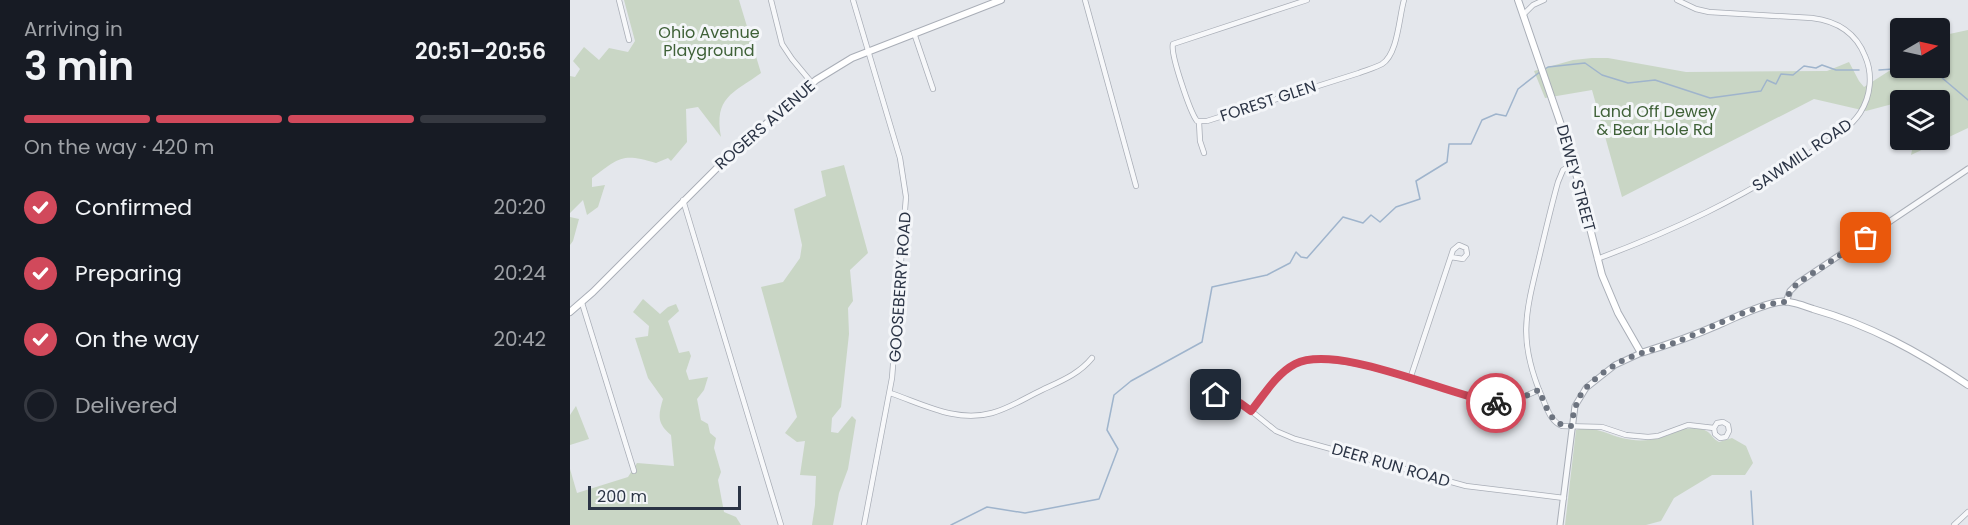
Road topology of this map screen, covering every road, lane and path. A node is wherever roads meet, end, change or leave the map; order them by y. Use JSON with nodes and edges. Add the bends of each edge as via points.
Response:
{"nodes":[{"id":1,"x":619,"y":0,"type":"edge"},
{"id":2,"x":771,"y":0,"type":"edge"},
{"id":3,"x":853,"y":0,"type":"edge"},
{"id":4,"x":1001,"y":0,"type":"edge"},
{"id":5,"x":1084,"y":0,"type":"edge"},
{"id":6,"x":1304,"y":0,"type":"edge"},
{"id":7,"x":1404,"y":0,"type":"edge"},
{"id":8,"x":1518,"y":0,"type":"edge"},
{"id":9,"x":1545,"y":0,"type":"edge"},
{"id":10,"x":1677,"y":0,"type":"edge"},
{"id":11,"x":1524,"y":14,"type":"junction"},
{"id":12,"x":914,"y":33,"type":"junction"},
{"id":13,"x":629,"y":40,"type":"dead end"},
{"id":14,"x":868,"y":51,"type":"junction"},
{"id":15,"x":812,"y":83,"type":"junction"},
{"id":16,"x":933,"y":88,"type":"dead end"},
{"id":17,"x":1199,"y":122,"type":"junction"},
{"id":18,"x":1204,"y":153,"type":"dead end"},
{"id":19,"x":1574,"y":164,"type":"junction"},
{"id":20,"x":1968,"y":169,"type":"edge"},
{"id":21,"x":1136,"y":186,"type":"dead end"},
{"id":22,"x":683,"y":200,"type":"junction"},
{"id":23,"x":1451,"y":257,"type":"dead end"},
{"id":24,"x":1597,"y":259,"type":"junction"},
{"id":25,"x":1786,"y":302,"type":"junction"},
{"id":26,"x":582,"y":303,"type":"junction"},
{"id":27,"x":570,"y":312,"type":"edge"},
{"id":28,"x":1641,"y":353,"type":"junction"},
{"id":29,"x":1092,"y":358,"type":"dead end"},
{"id":30,"x":1410,"y":379,"type":"junction"},
{"id":31,"x":1968,"y":385,"type":"edge"},
{"id":32,"x":1539,"y":390,"type":"junction"},
{"id":33,"x":890,"y":393,"type":"junction"},
{"id":34,"x":1230,"y":400,"type":"dead end"},
{"id":35,"x":1251,"y":411,"type":"junction"},
{"id":36,"x":1571,"y":426,"type":"junction"},
{"id":37,"x":1714,"y":428,"type":"dead end"},
{"id":38,"x":634,"y":471,"type":"dead end"},
{"id":39,"x":1564,"y":498,"type":"junction"},
{"id":40,"x":1968,"y":512,"type":"edge"},
{"id":41,"x":781,"y":525,"type":"edge"},
{"id":42,"x":864,"y":525,"type":"edge"},
{"id":43,"x":1560,"y":525,"type":"edge"},
{"id":44,"x":1954,"y":525,"type":"edge"}],
"edges":[{"from":1,"to":13,"type":"street"},
{"from":2,"to":15,"type":"street","via":[[782,44]]},
{"from":3,"to":14,"type":"street","name":"GOOSEBERRY ROAD"},
{"from":4,"to":12,"type":"main road","name":"ROGERS AVENUE"},
{"from":5,"to":21,"type":"street"},
{"from":6,"to":17,"type":"street","name":"FOREST GLEN","via":[[1173,44],[1192,114]]},
{"from":7,"to":17,"type":"street","name":"FOREST GLEN","via":[[1394,46],[1382,64]]},
{"from":8,"to":11,"type":"main road","name":"DEWEY STREET"},
{"from":9,"to":11,"type":"street"},
{"from":10,"to":24,"type":"street","name":"SAWMILL ROAD","via":[[1709,12],[1812,18],[1842,27],[1856,40],[1866,58],[1868,94],[1860,114],[1847,128],[1769,179],[1702,216]]},
{"from":11,"to":19,"type":"main road","name":"DEWEY STREET"},
{"from":12,"to":14,"type":"main road","name":"ROGERS AVENUE"},
{"from":12,"to":16,"type":"street"},
{"from":14,"to":15,"type":"main road","name":"ROGERS AVENUE","via":[[839,64]]},
{"from":14,"to":33,"type":"street","name":"GOOSEBERRY ROAD","via":[[896,142],[906,190]]},
{"from":15,"to":22,"type":"main road","name":"ROGERS AVENUE"},
{"from":17,"to":18,"type":"street"},
{"from":19,"to":24,"type":"main road","name":"DEWEY STREET"},
{"from":19,"to":32,"type":"street","via":[[1563,170],[1558,182],[1526,313],[1528,355]]},
{"from":20,"to":25,"type":"street","via":[[1798,283]]},
{"from":22,"to":26,"type":"main road","name":"ROGERS AVENUE"},
{"from":22,"to":41,"type":"street"},
{"from":23,"to":30,"type":"street"},
{"from":24,"to":28,"type":"main road","name":"DEWEY STREET","via":[[1614,304]]},
{"from":25,"to":28,"type":"main road","via":[[1760,307]]},
{"from":25,"to":31,"type":"main road","via":[[1828,313],[1888,337]]},
{"from":26,"to":27,"type":"main road","name":"ROGERS AVENUE"},
{"from":26,"to":38,"type":"street"},
{"from":28,"to":36,"type":"street","via":[[1615,365],[1586,388],[1575,406]]},
{"from":29,"to":33,"type":"street","via":[[1064,380],[984,415],[945,413]]},
{"from":30,"to":32,"type":"street","via":[[1497,403]]},
{"from":30,"to":35,"type":"street","via":[[1344,361],[1311,359],[1283,372]]},
{"from":32,"to":36,"type":"street","via":[[1555,421]]},
{"from":33,"to":42,"type":"street","name":"GOOSEBERRY ROAD"},
{"from":34,"to":35,"type":"street","name":"DEER RUN ROAD"},
{"from":35,"to":39,"type":"street","name":"DEER RUN ROAD","via":[[1288,437],[1455,483]]},
{"from":36,"to":37,"type":"street","via":[[1602,427],[1648,437],[1688,425]]},
{"from":36,"to":39,"type":"street"},
{"from":39,"to":43,"type":"street"},
{"from":40,"to":44,"type":"street"}]}
